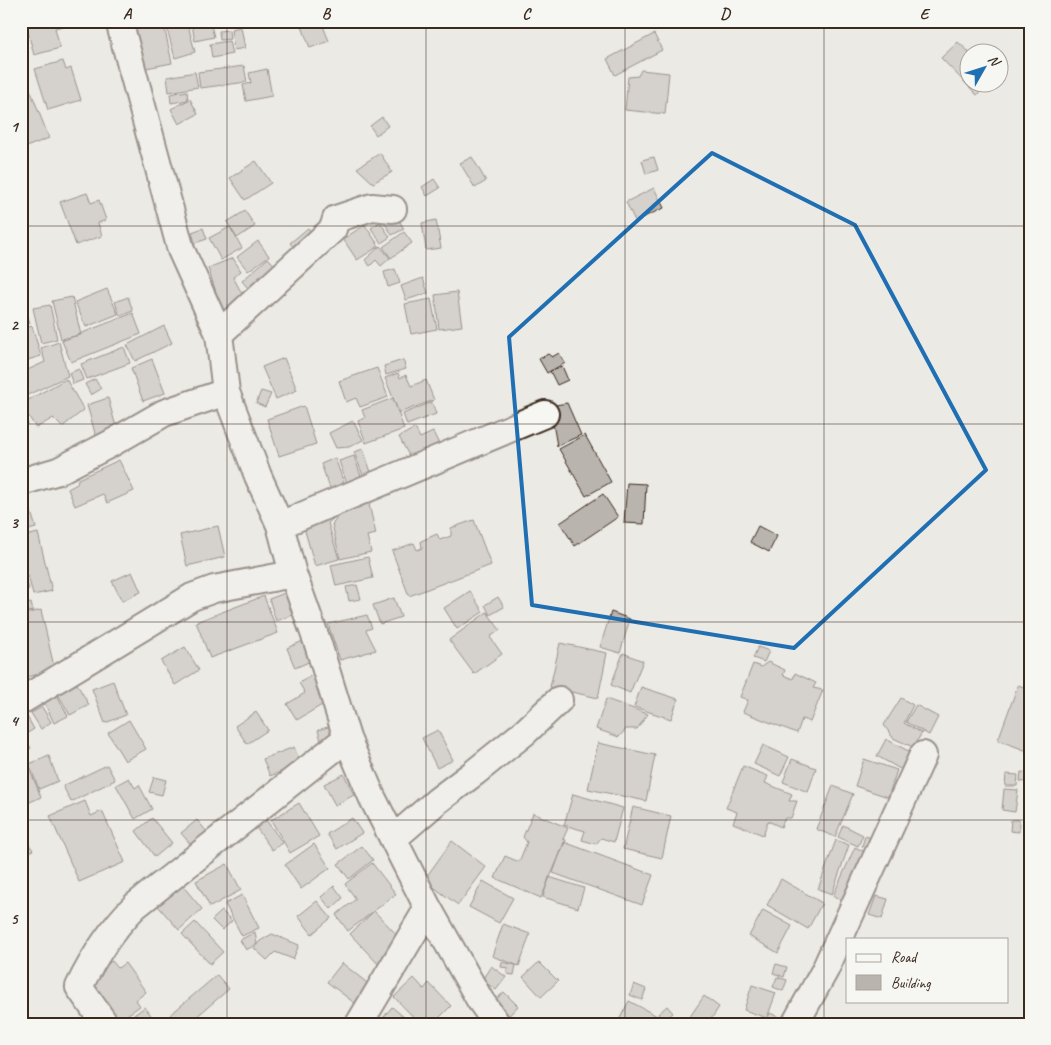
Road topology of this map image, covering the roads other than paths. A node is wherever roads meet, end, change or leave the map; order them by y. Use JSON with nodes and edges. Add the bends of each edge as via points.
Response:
{"nodes":[{"id":1,"x":119,"y":21,"type":"edge"},
{"id":2,"x":392,"y":209,"type":"dead end"},
{"id":3,"x":219,"y":334,"type":"junction"},
{"id":4,"x":226,"y":392,"type":"junction"},
{"id":5,"x":546,"y":414,"type":"dead end"},
{"id":6,"x":21,"y":482,"type":"edge"},
{"id":7,"x":280,"y":525,"type":"junction"},
{"id":8,"x":293,"y":574,"type":"junction"},
{"id":9,"x":559,"y":700,"type":"dead end"},
{"id":10,"x":21,"y":701,"type":"edge"},
{"id":11,"x":348,"y":738,"type":"junction"},
{"id":12,"x":923,"y":754,"type":"dead end"},
{"id":13,"x":393,"y":839,"type":"junction"},
{"id":14,"x":428,"y":908,"type":"junction"},
{"id":15,"x":105,"y":1024,"type":"edge"},
{"id":16,"x":359,"y":1024,"type":"edge"},
{"id":17,"x":497,"y":1024,"type":"edge"},
{"id":18,"x":795,"y":1024,"type":"edge"}],
"edges":[{"from":1,"to":3,"type":"street","via":[[181,250]]},
{"from":2,"to":3,"type":"street","via":[[372,207],[336,218],[333,229]]},
{"from":3,"to":4,"type":"street"},
{"from":4,"to":6,"type":"street","via":[[164,413],[58,471]]},
{"from":4,"to":7,"type":"street"},
{"from":5,"to":7,"type":"street"},
{"from":7,"to":8,"type":"street"},
{"from":8,"to":10,"type":"street","via":[[214,589],[192,597]]},
{"from":8,"to":11,"type":"street"},
{"from":9,"to":13,"type":"street","via":[[525,732]]},
{"from":11,"to":13,"type":"street"},
{"from":11,"to":15,"type":"street","via":[[135,906],[122,920],[94,957],[79,987]]},
{"from":12,"to":18,"type":"street","via":[[825,970]]},
{"from":13,"to":14,"type":"street"},
{"from":14,"to":16,"type":"street"},
{"from":14,"to":17,"type":"street"}]}
